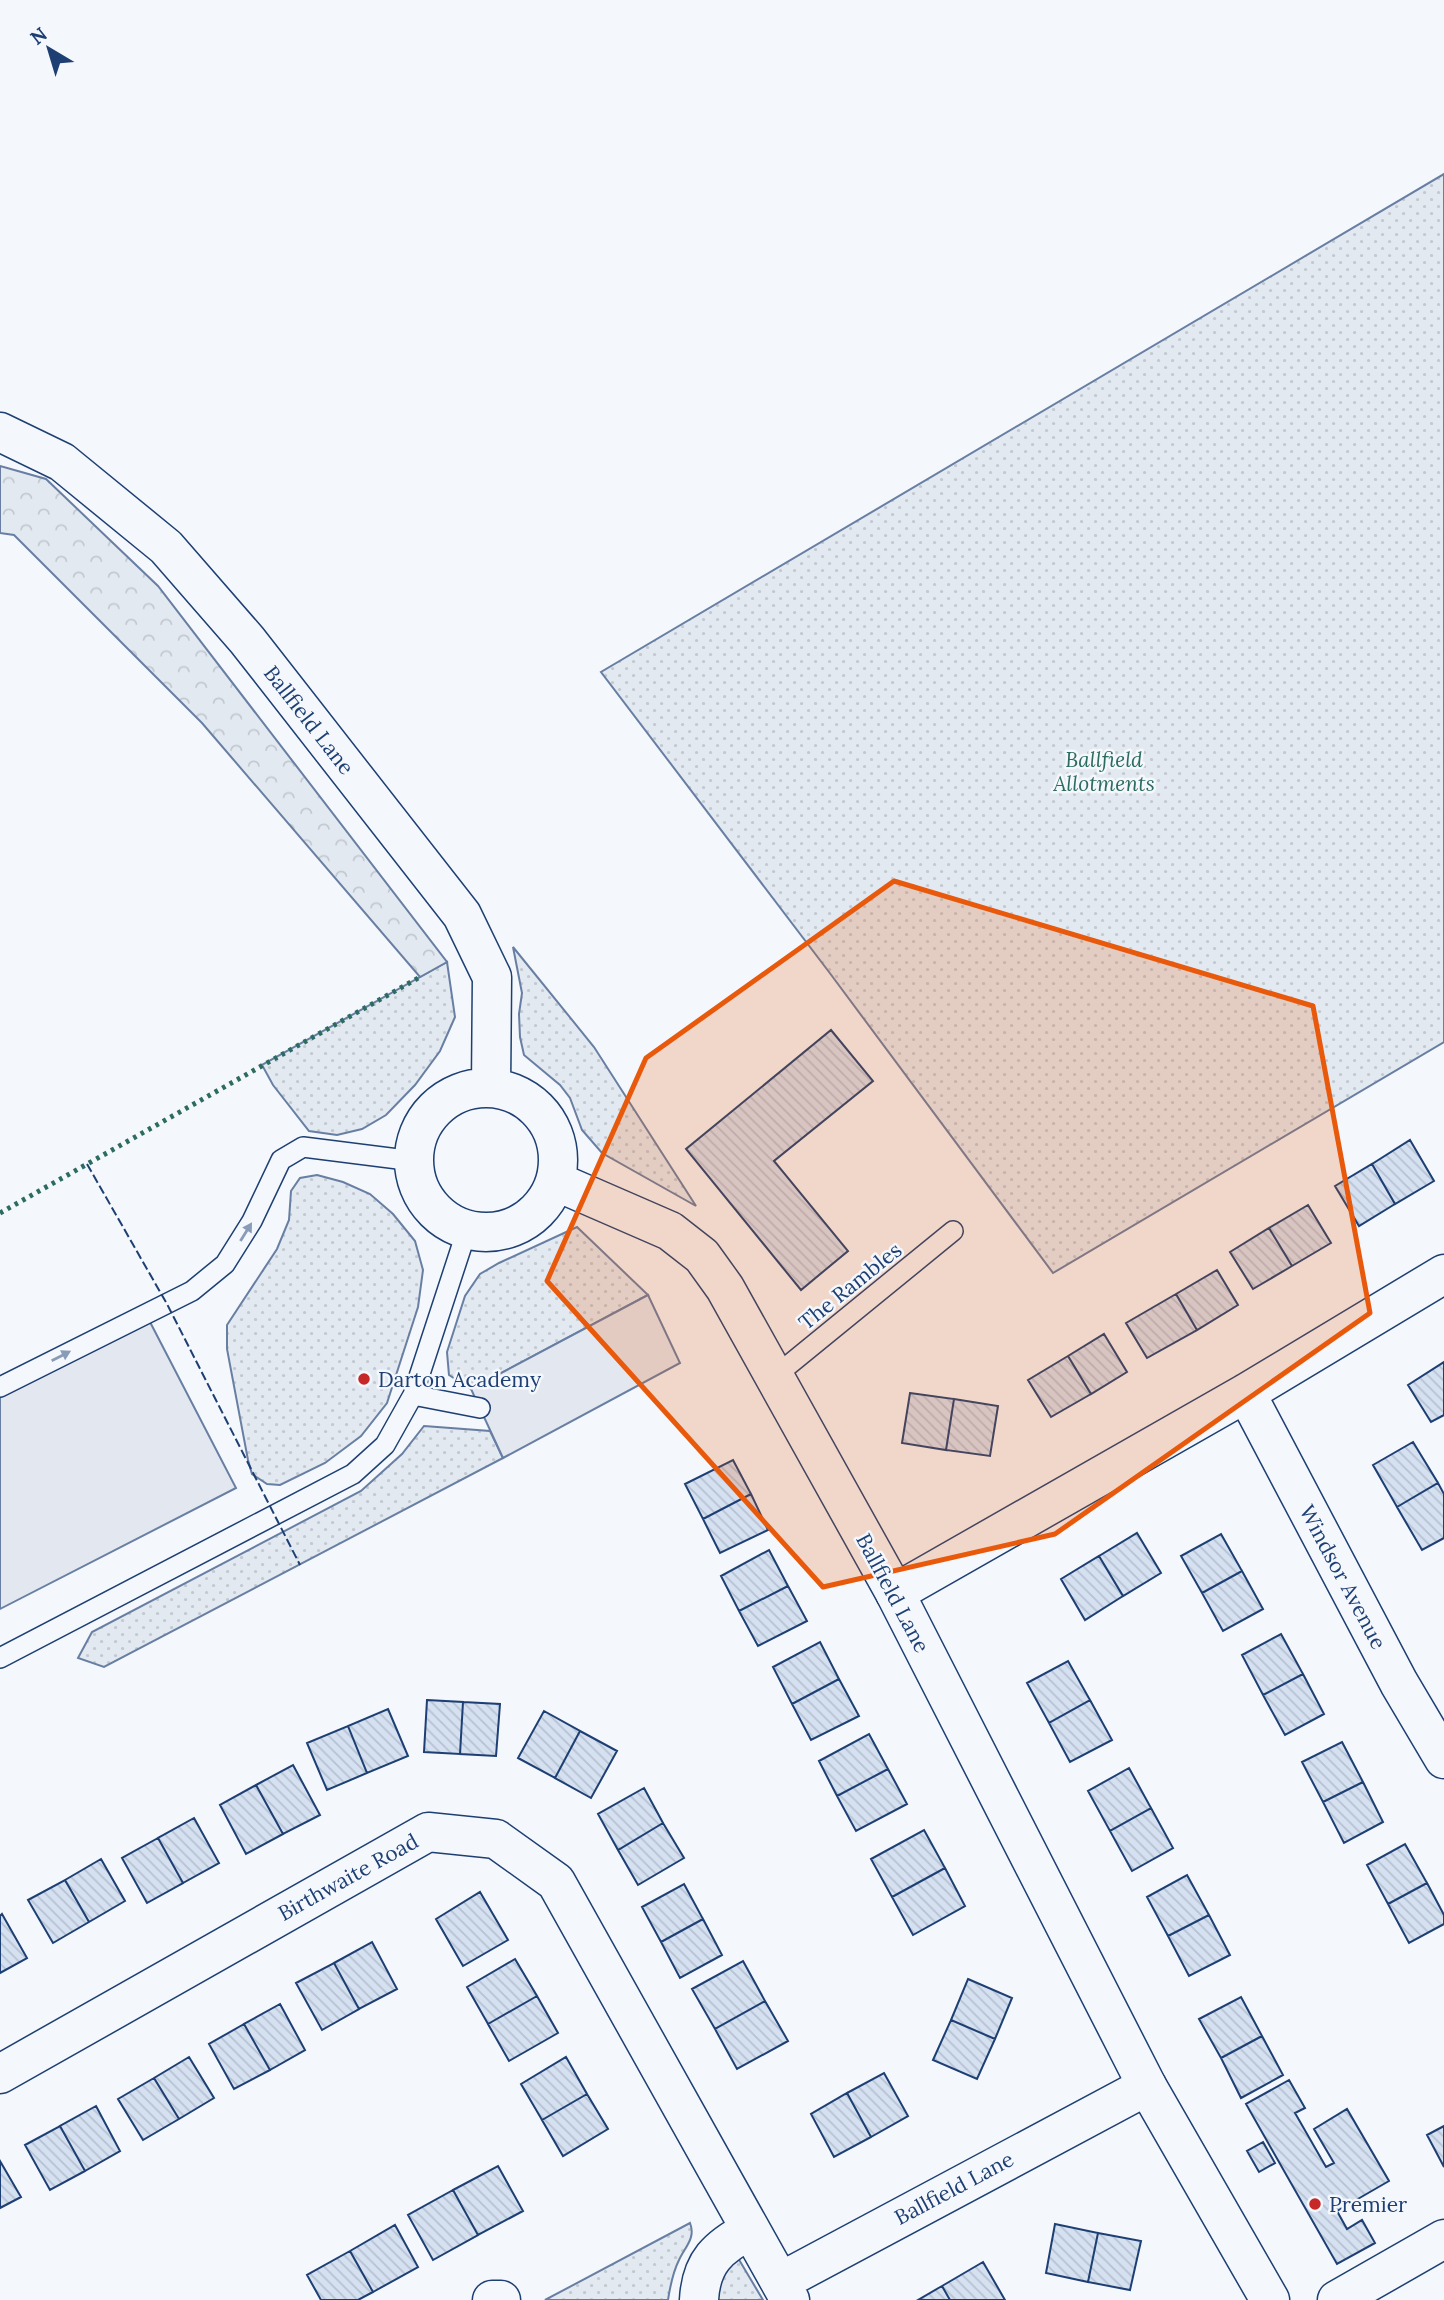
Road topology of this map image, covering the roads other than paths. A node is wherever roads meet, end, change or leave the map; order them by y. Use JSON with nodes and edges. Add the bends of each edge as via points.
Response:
{"nodes":[{"id":1,"x":0,"y":432,"type":"edge"},
{"id":2,"x":491,"y":1088,"type":"junction"},
{"id":3,"x":414,"y":1161,"type":"junction"},
{"id":4,"x":555,"y":1181,"type":"junction"},
{"id":5,"x":467,"y":1230,"type":"junction"},
{"id":6,"x":953,"y":1231,"type":"dead end"},
{"id":7,"x":1444,"y":1274,"type":"edge"},
{"id":8,"x":774,"y":1377,"type":"junction"},
{"id":9,"x":0,"y":1387,"type":"edge"},
{"id":10,"x":1246,"y":1393,"type":"junction"},
{"id":11,"x":413,"y":1395,"type":"junction"},
{"id":12,"x":480,"y":1408,"type":"dead end"},
{"id":13,"x":895,"y":1594,"type":"junction"},
{"id":14,"x":0,"y":1658,"type":"edge"},
{"id":15,"x":1444,"y":1759,"type":"edge"},
{"id":16,"x":0,"y":2074,"type":"edge"},
{"id":17,"x":1147,"y":2086,"type":"junction"},
{"id":18,"x":750,"y":2230,"type":"junction"},
{"id":19,"x":1444,"y":2239,"type":"edge"},
{"id":20,"x":785,"y":2291,"type":"edge"},
{"id":21,"x":492,"y":2300,"type":"edge"},
{"id":22,"x":500,"y":2300,"type":"edge"},
{"id":23,"x":699,"y":2300,"type":"edge"},
{"id":24,"x":1270,"y":2300,"type":"edge"},
{"id":25,"x":1337,"y":2300,"type":"edge"}],
"edges":[{"from":1,"to":2,"type":"street","name":"Ballfield Lane","via":[[62,462],[166,547],[247,640],[462,915],[492,977]]},
{"from":2,"to":3,"type":"street","via":[[467,1090],[428,1116],[417,1138]]},
{"from":2,"to":4,"type":"street","via":[[522,1098],[545,1119],[555,1139]]},
{"from":3,"to":5,"type":"street","via":[[418,1185],[429,1205],[446,1221]]},
{"from":9,"to":3,"type":"lane","one_way":true,"via":[[192,1291],[225,1264],[281,1160],[303,1147]]},
{"from":4,"to":5,"type":"street","via":[[545,1201],[511,1228],[489,1233]]},
{"from":4,"to":8,"type":"street","name":"Ballfield Lane","via":[[670,1231],[702,1256]]},
{"from":5,"to":11,"type":"lane"},
{"from":6,"to":8,"type":"lane","name":"The Rambles"},
{"from":7,"to":10,"type":"street"},
{"from":8,"to":13,"type":"street","name":"Ballfield Lane"},
{"from":10,"to":13,"type":"street"},
{"from":10,"to":15,"type":"street","name":"Windsor Avenue"},
{"from":11,"to":12,"type":"lane"},
{"from":11,"to":14,"type":"lane","via":[[385,1445],[353,1474]]},
{"from":13,"to":17,"type":"street","name":"Ballfield Lane"},
{"from":16,"to":18,"type":"street","name":"Birthwaite Road","via":[[428,1832],[496,1839],[556,1882]]},
{"from":17,"to":20,"type":"street","name":"Ballfield Lane"},
{"from":17,"to":24,"type":"street","name":"Ballfield Lane"},
{"from":18,"to":20,"type":"street","name":"Birthwaite Road"},
{"from":18,"to":23,"type":"street","via":[[713,2257],[699,2286]]},
{"from":19,"to":25,"type":"street"},
{"from":21,"to":22,"type":"street"}]}
